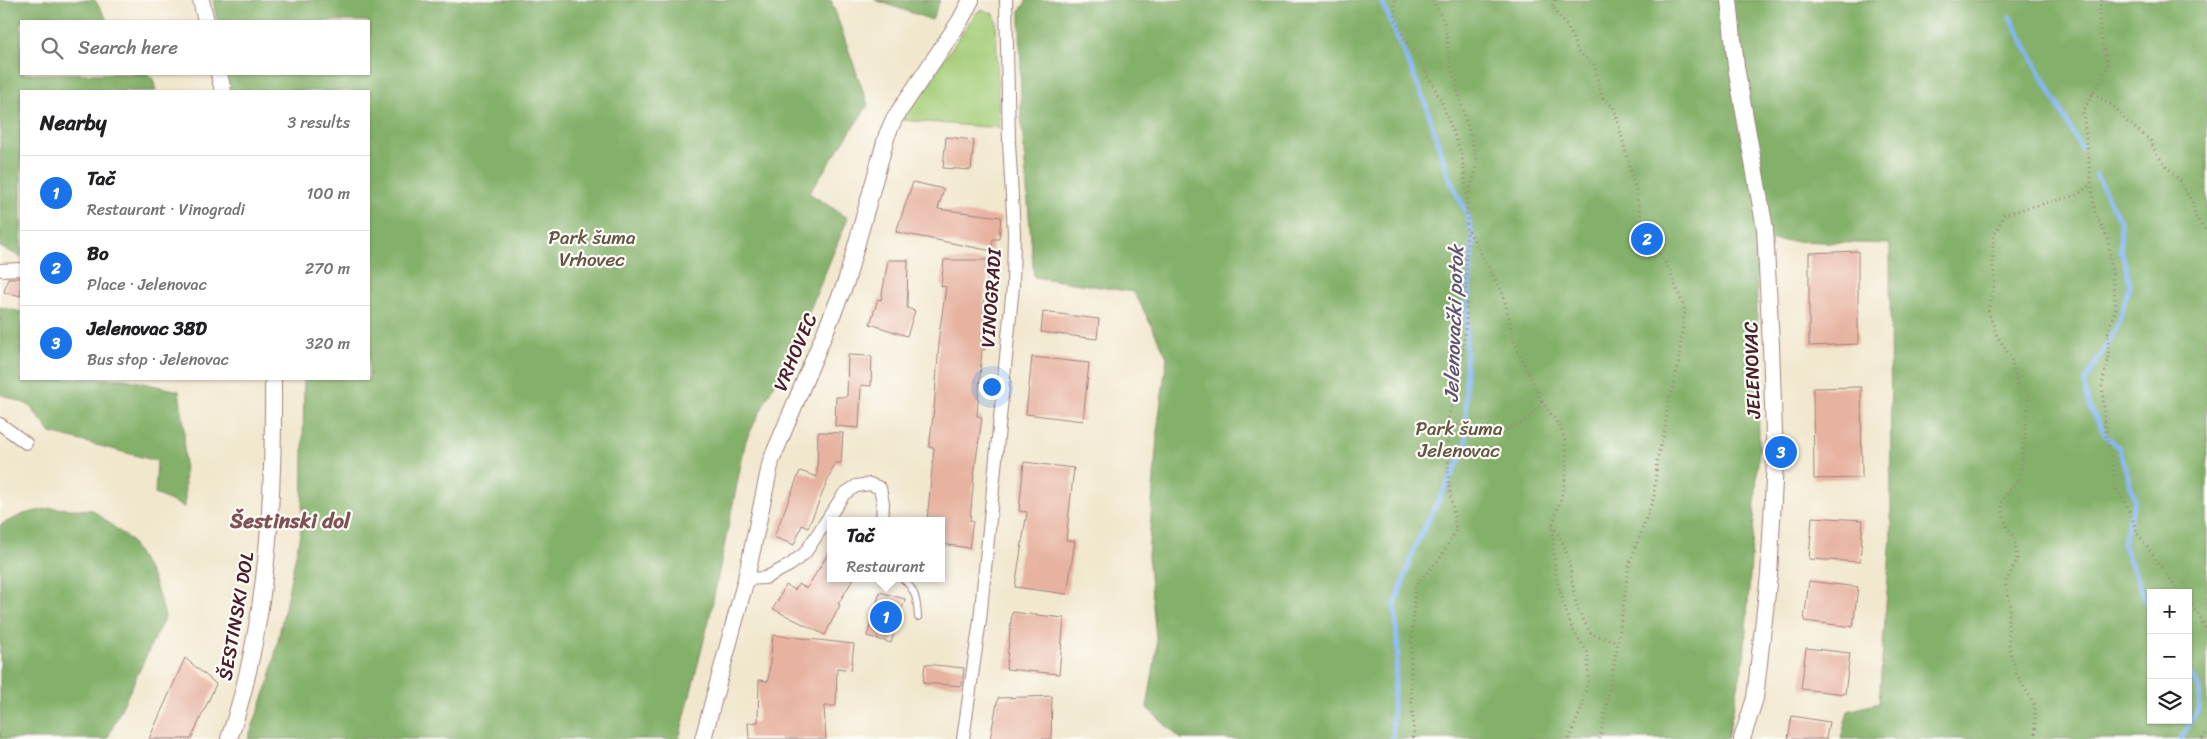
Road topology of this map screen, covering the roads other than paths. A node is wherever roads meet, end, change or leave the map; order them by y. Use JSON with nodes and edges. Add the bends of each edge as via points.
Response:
{"nodes":[{"id":1,"x":201,"y":0,"type":"edge"},
{"id":2,"x":971,"y":0,"type":"edge"},
{"id":3,"x":1729,"y":0,"type":"edge"},
{"id":4,"x":1004,"y":3,"type":"edge"},
{"id":5,"x":206,"y":20,"type":"edge"},
{"id":6,"x":219,"y":75,"type":"edge"},
{"id":7,"x":223,"y":90,"type":"edge"},
{"id":8,"x":20,"y":269,"type":"edge"},
{"id":9,"x":0,"y":270,"type":"edge"},
{"id":10,"x":273,"y":380,"type":"edge"},
{"id":11,"x":0,"y":424,"type":"edge"},
{"id":12,"x":26,"y":443,"type":"dead end"},
{"id":13,"x":830,"y":517,"type":"edge"},
{"id":14,"x":882,"y":517,"type":"edge"},
{"id":15,"x":827,"y":522,"type":"edge"},
{"id":16,"x":746,"y":579,"type":"junction"},
{"id":17,"x":907,"y":582,"type":"edge"},
{"id":18,"x":918,"y":617,"type":"dead end"},
{"id":19,"x":229,"y":739,"type":"edge"},
{"id":20,"x":703,"y":739,"type":"edge"},
{"id":21,"x":963,"y":739,"type":"edge"},
{"id":22,"x":1742,"y":739,"type":"edge"}],
"edges":[{"from":1,"to":5,"type":"street"},
{"from":2,"to":16,"type":"street","name":"VRHOVEC","via":[[894,119],[887,135],[846,282],[771,461]]},
{"from":3,"to":22,"type":"street","name":"JELENOVAC","via":[[1736,67],[1765,229],[1775,462],[1769,574],[1755,698]]},
{"from":4,"to":21,"type":"street","name":"VINOGRADI","via":[[1014,233],[1013,286],[980,620]]},
{"from":6,"to":7,"type":"street"},
{"from":8,"to":9,"type":"street"},
{"from":10,"to":19,"type":"street","name":"ŠESTINSKI DOL","via":[[273,483],[267,560],[256,633]]},
{"from":11,"to":12,"type":"street"},
{"from":13,"to":14,"type":"street","via":[[844,494],[856,486],[870,484],[880,488]]},
{"from":15,"to":16,"type":"street","via":[[805,553],[790,565],[765,578]]},
{"from":16,"to":20,"type":"street","name":"VRHOVEC"},
{"from":17,"to":18,"type":"lane","via":[[917,597]]}]}
